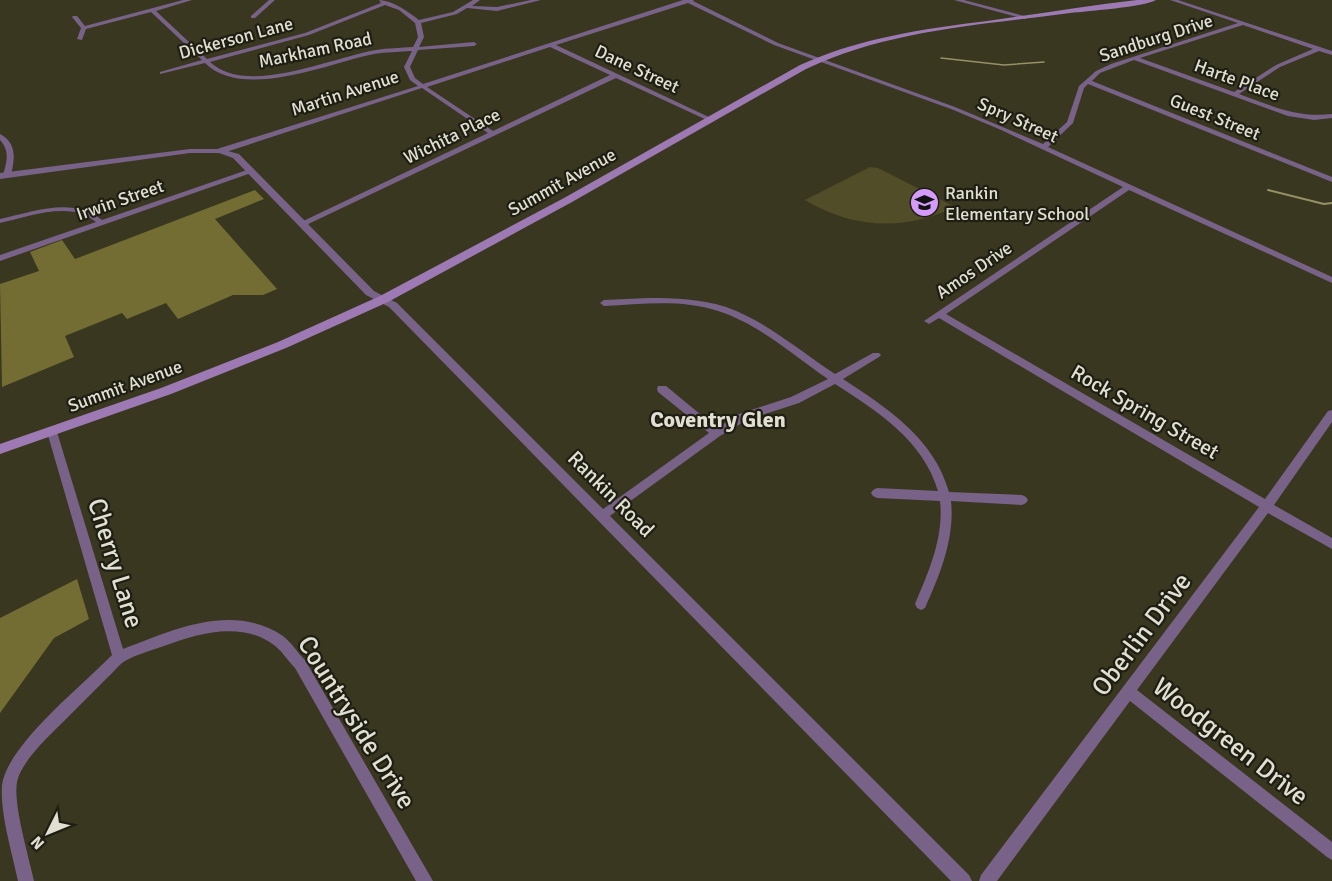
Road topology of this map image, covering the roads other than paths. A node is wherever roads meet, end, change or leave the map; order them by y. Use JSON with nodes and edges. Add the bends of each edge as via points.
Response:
{"nodes":[{"id":1,"x":189,"y":0,"type":"edge"},
{"id":2,"x":272,"y":0,"type":"edge"},
{"id":3,"x":375,"y":0,"type":"edge"},
{"id":4,"x":477,"y":0,"type":"edge"},
{"id":5,"x":537,"y":0,"type":"edge"},
{"id":6,"x":688,"y":0,"type":"edge"},
{"id":7,"x":957,"y":0,"type":"edge"},
{"id":8,"x":1153,"y":0,"type":"edge"},
{"id":9,"x":1173,"y":0,"type":"edge"},
{"id":10,"x":385,"y":3,"type":"junction"},
{"id":11,"x":469,"y":7,"type":"junction"},
{"id":12,"x":152,"y":10,"type":"junction"},
{"id":13,"x":999,"y":10,"type":"junction"},
{"id":14,"x":75,"y":17,"type":"dead end"},
{"id":15,"x":253,"y":17,"type":"dead end"},
{"id":16,"x":1025,"y":17,"type":"junction"},
{"id":17,"x":1001,"y":20,"type":"junction"},
{"id":18,"x":418,"y":22,"type":"junction"},
{"id":19,"x":1245,"y":23,"type":"junction"},
{"id":20,"x":84,"y":28,"type":"junction"},
{"id":21,"x":80,"y":39,"type":"dead end"},
{"id":22,"x":474,"y":44,"type":"dead end"},
{"id":23,"x":551,"y":45,"type":"junction"},
{"id":24,"x":1320,"y":48,"type":"junction"},
{"id":25,"x":415,"y":49,"type":"junction"},
{"id":26,"x":1332,"y":53,"type":"edge"},
{"id":27,"x":1134,"y":58,"type":"junction"},
{"id":28,"x":817,"y":60,"type":"junction"},
{"id":29,"x":205,"y":62,"type":"junction"},
{"id":30,"x":162,"y":73,"type":"dead end"},
{"id":31,"x":616,"y":75,"type":"junction"},
{"id":32,"x":1087,"y":81,"type":"junction"},
{"id":33,"x":421,"y":86,"type":"junction"},
{"id":34,"x":1234,"y":95,"type":"junction"},
{"id":35,"x":1332,"y":116,"type":"edge"},
{"id":36,"x":711,"y":120,"type":"junction"},
{"id":37,"x":492,"y":133,"type":"junction"},
{"id":38,"x":0,"y":136,"type":"edge"},
{"id":39,"x":1044,"y":147,"type":"junction"},
{"id":40,"x":220,"y":151,"type":"junction"},
{"id":41,"x":250,"y":172,"type":"junction"},
{"id":42,"x":3,"y":176,"type":"edge"},
{"id":43,"x":1332,"y":180,"type":"edge"},
{"id":44,"x":1129,"y":186,"type":"junction"},
{"id":45,"x":0,"y":221,"type":"edge"},
{"id":46,"x":100,"y":223,"type":"junction"},
{"id":47,"x":302,"y":225,"type":"junction"},
{"id":48,"x":0,"y":258,"type":"edge"},
{"id":49,"x":1332,"y":280,"type":"edge"},
{"id":50,"x":384,"y":299,"type":"junction"},
{"id":51,"x":604,"y":303,"type":"dead end"},
{"id":52,"x":939,"y":314,"type":"junction"},
{"id":53,"x":928,"y":321,"type":"dead end"},
{"id":54,"x":876,"y":355,"type":"dead end"},
{"id":55,"x":835,"y":380,"type":"junction"},
{"id":56,"x":662,"y":389,"type":"dead end"},
{"id":57,"x":1332,"y":414,"type":"edge"},
{"id":58,"x":52,"y":432,"type":"junction"},
{"id":59,"x":716,"y":433,"type":"junction"},
{"id":60,"x":0,"y":450,"type":"edge"},
{"id":61,"x":877,"y":493,"type":"dead end"},
{"id":62,"x":945,"y":498,"type":"junction"},
{"id":63,"x":1022,"y":500,"type":"dead end"},
{"id":64,"x":1266,"y":506,"type":"junction"},
{"id":65,"x":603,"y":515,"type":"junction"},
{"id":66,"x":1332,"y":544,"type":"edge"},
{"id":67,"x":921,"y":604,"type":"dead end"},
{"id":68,"x":119,"y":657,"type":"junction"},
{"id":69,"x":1128,"y":691,"type":"junction"},
{"id":70,"x":1332,"y":852,"type":"edge"},
{"id":71,"x":26,"y":881,"type":"edge"},
{"id":72,"x":425,"y":881,"type":"edge"},
{"id":73,"x":963,"y":881,"type":"edge"},
{"id":74,"x":987,"y":881,"type":"edge"}],
"edges":[{"from":1,"to":12,"type":"street"},
{"from":2,"to":15,"type":"street"},
{"from":3,"to":10,"type":"street"},
{"from":4,"to":11,"type":"street"},
{"from":5,"to":11,"type":"street","via":[[497,9]]},
{"from":6,"to":23,"type":"street","name":"Martin Avenue"},
{"from":6,"to":28,"type":"street","name":"Spry Street"},
{"from":7,"to":13,"type":"street"},
{"from":8,"to":16,"type":"main road","name":"Summit Avenue"},
{"from":9,"to":19,"type":"street"},
{"from":10,"to":18,"type":"street"},
{"from":10,"to":29,"type":"street","name":"Dickerson Lane","via":[[324,28]]},
{"from":11,"to":18,"type":"street"},
{"from":12,"to":20,"type":"street"},
{"from":12,"to":29,"type":"street","name":"Markham Road"},
{"from":13,"to":16,"type":"street"},
{"from":13,"to":17,"type":"street","via":[[1007,15]]},
{"from":14,"to":20,"type":"street"},
{"from":16,"to":17,"type":"main road","name":"Summit Avenue"},
{"from":17,"to":28,"type":"main road","name":"Summit Avenue","via":[[878,38]]},
{"from":18,"to":25,"type":"street","via":[[422,33]]},
{"from":19,"to":24,"type":"street"},
{"from":19,"to":27,"type":"street","name":"Sandburg Drive"},
{"from":20,"to":21,"type":"street"},
{"from":22,"to":25,"type":"street","name":"Markham Road"},
{"from":23,"to":31,"type":"street","name":"Dane Street"},
{"from":23,"to":33,"type":"street","name":"Martin Avenue"},
{"from":24,"to":26,"type":"street"},
{"from":24,"to":34,"type":"street","via":[[1278,66]]},
{"from":25,"to":29,"type":"street","name":"Markham Road","via":[[357,56],[261,79],[233,77]]},
{"from":25,"to":33,"type":"street","via":[[406,67]]},
{"from":27,"to":32,"type":"street","name":"Sandburg Drive","via":[[1113,64]]},
{"from":27,"to":34,"type":"street","name":"Harte Place"},
{"from":28,"to":36,"type":"main road","name":"Summit Avenue"},
{"from":28,"to":39,"type":"street","name":"Spry Street","via":[[959,110]]},
{"from":29,"to":30,"type":"street","name":"Dickerson Lane"},
{"from":31,"to":36,"type":"street","name":"Dane Street"},
{"from":31,"to":37,"type":"street","name":"Wichita Place"},
{"from":32,"to":39,"type":"street","name":"Sandburg Drive","via":[[1081,87],[1070,123]]},
{"from":32,"to":43,"type":"street","name":"Guest Street"},
{"from":33,"to":37,"type":"street"},
{"from":33,"to":40,"type":"street","name":"Martin Avenue"},
{"from":34,"to":35,"type":"street","name":"Harte Place","via":[[1290,115]]},
{"from":36,"to":50,"type":"main road","name":"Summit Avenue"},
{"from":37,"to":47,"type":"street","name":"Wichita Place"},
{"from":38,"to":42,"type":"street","via":[[12,151]]},
{"from":39,"to":44,"type":"street","name":"Spry Street"},
{"from":40,"to":41,"type":"street","name":"Rankin Road","via":[[236,156]]},
{"from":40,"to":42,"type":"street","name":"Martin Avenue"},
{"from":41,"to":46,"type":"street","name":"Irwin Street"},
{"from":41,"to":47,"type":"street","name":"Rankin Road"},
{"from":44,"to":49,"type":"street","name":"Spry Street"},
{"from":44,"to":52,"type":"street","name":"Amos Drive"},
{"from":45,"to":46,"type":"street","via":[[62,209],[87,211]]},
{"from":46,"to":48,"type":"street","name":"Irwin Street"},
{"from":47,"to":50,"type":"street","name":"Rankin Road","via":[[370,293]]},
{"from":50,"to":58,"type":"main road","name":"Summit Avenue","via":[[259,354]]},
{"from":50,"to":65,"type":"street","name":"Rankin Road"},
{"from":51,"to":55,"type":"street","via":[[699,303],[724,310],[750,322]]},
{"from":52,"to":53,"type":"street","name":"Amos Drive"},
{"from":52,"to":64,"type":"street","name":"Rock Spring Street"},
{"from":54,"to":55,"type":"street"},
{"from":55,"to":59,"type":"street","via":[[795,400],[744,417]]},
{"from":55,"to":62,"type":"street","via":[[909,434],[929,459]]},
{"from":56,"to":59,"type":"street"},
{"from":57,"to":64,"type":"street","name":"Oberlin Drive"},
{"from":58,"to":60,"type":"main road","name":"Summit Avenue"},
{"from":58,"to":68,"type":"street","name":"Cherry Lane"},
{"from":59,"to":65,"type":"street"},
{"from":61,"to":62,"type":"street"},
{"from":62,"to":63,"type":"street"},
{"from":62,"to":67,"type":"street","via":[[943,538]]},
{"from":64,"to":66,"type":"street","name":"Rock Spring Street"},
{"from":64,"to":69,"type":"street","name":"Oberlin Drive"},
{"from":65,"to":73,"type":"street","name":"Rankin Road"},
{"from":68,"to":71,"type":"street","name":"Cherry Lane","via":[[37,739],[19,762],[10,782]]},
{"from":68,"to":72,"type":"street","name":"Countryside Drive","via":[[187,631],[223,624],[262,631],[280,641],[300,664]]},
{"from":69,"to":70,"type":"street","name":"Woodgreen Drive"},
{"from":69,"to":74,"type":"street","name":"Oberlin Drive"}]}
